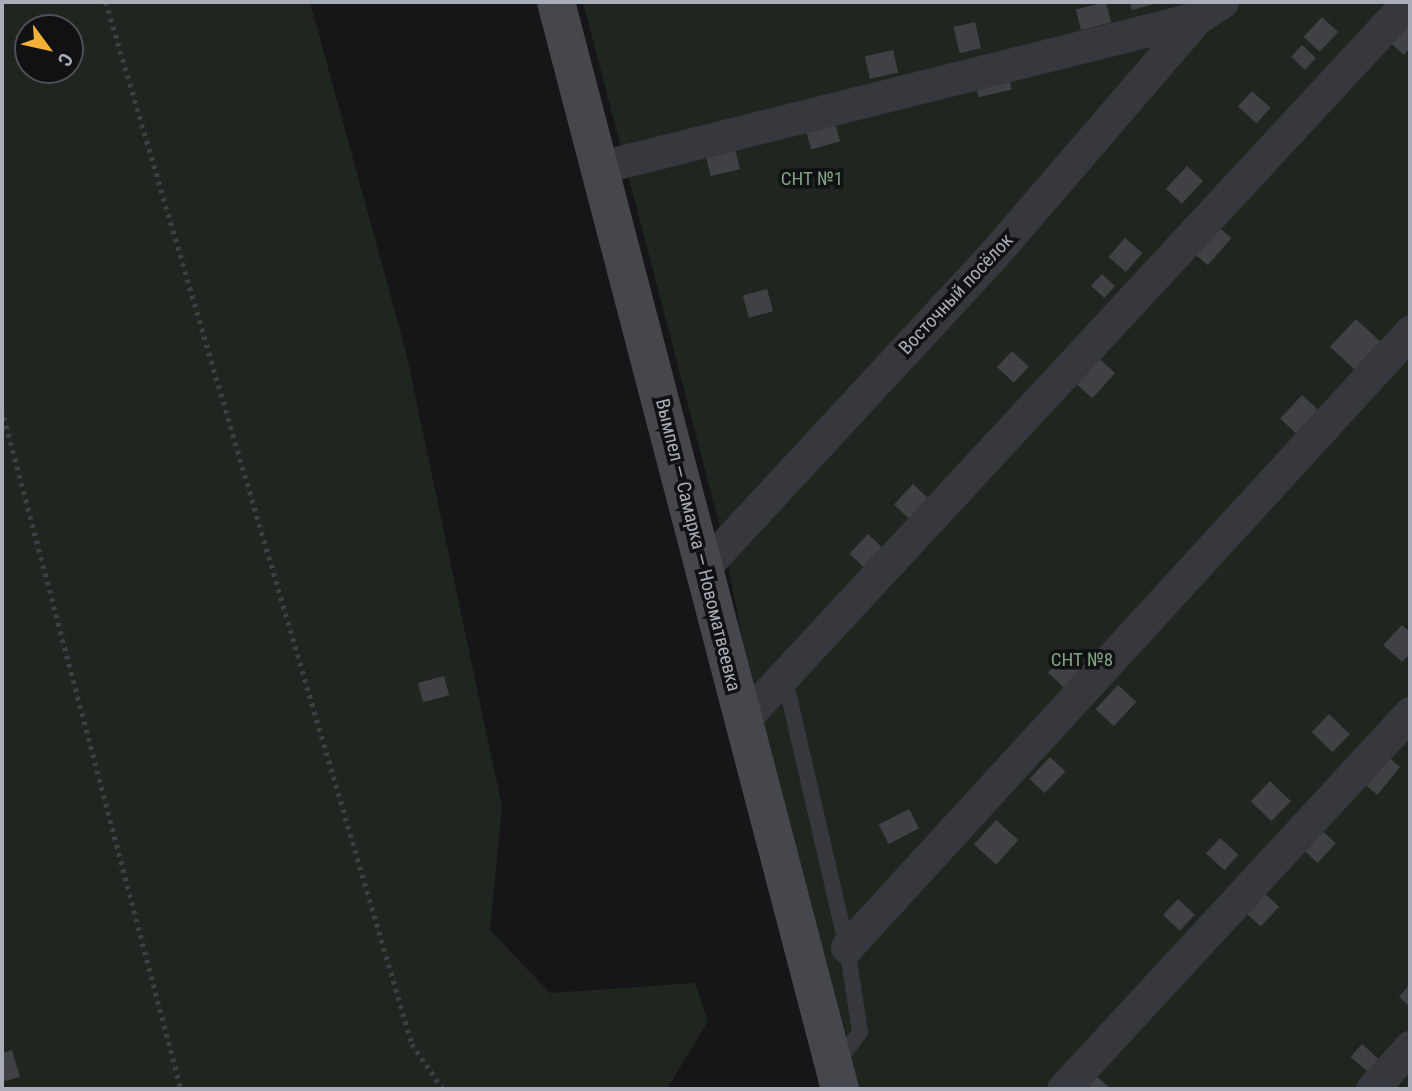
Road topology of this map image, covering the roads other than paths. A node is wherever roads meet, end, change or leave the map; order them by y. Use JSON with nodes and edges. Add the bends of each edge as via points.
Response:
{"nodes":[{"id":1,"x":556,"y":2,"type":"edge"},
{"id":2,"x":1408,"y":2,"type":"edge"},
{"id":3,"x":1209,"y":10,"type":"edge"},
{"id":4,"x":597,"y":168,"type":"junction"},
{"id":5,"x":1410,"y":332,"type":"edge"},
{"id":6,"x":707,"y":564,"type":"junction"},
{"id":7,"x":783,"y":673,"type":"junction"},
{"id":8,"x":1410,"y":712,"type":"edge"},
{"id":9,"x":742,"y":721,"type":"junction"},
{"id":10,"x":847,"y":947,"type":"junction"},
{"id":11,"x":1410,"y":1047,"type":"edge"},
{"id":12,"x":837,"y":1078,"type":"edge"},
{"id":13,"x":1063,"y":1089,"type":"edge"},
{"id":14,"x":1372,"y":1089,"type":"edge"}],
"edges":[{"from":1,"to":4,"type":"main road","name":"Вымпел — Самарка — Новоматвеевка"},
{"from":2,"to":7,"type":"street"},
{"from":3,"to":4,"type":"street","name":"Восточный посёлок"},
{"from":3,"to":6,"type":"street","name":"Восточный посёлок","via":[[993,255]]},
{"from":4,"to":6,"type":"main road","name":"Вымпел — Самарка — Новоматвеевка"},
{"from":5,"to":10,"type":"street"},
{"from":6,"to":9,"type":"main road","name":"Вымпел — Самарка — Новоматвеевка"},
{"from":7,"to":9,"type":"street"},
{"from":7,"to":10,"type":"lane"},
{"from":8,"to":13,"type":"street"},
{"from":9,"to":12,"type":"main road","name":"Вымпел — Самарка — Новоматвеевка"},
{"from":10,"to":12,"type":"lane","via":[[860,1032]]},
{"from":11,"to":14,"type":"street"}]}
